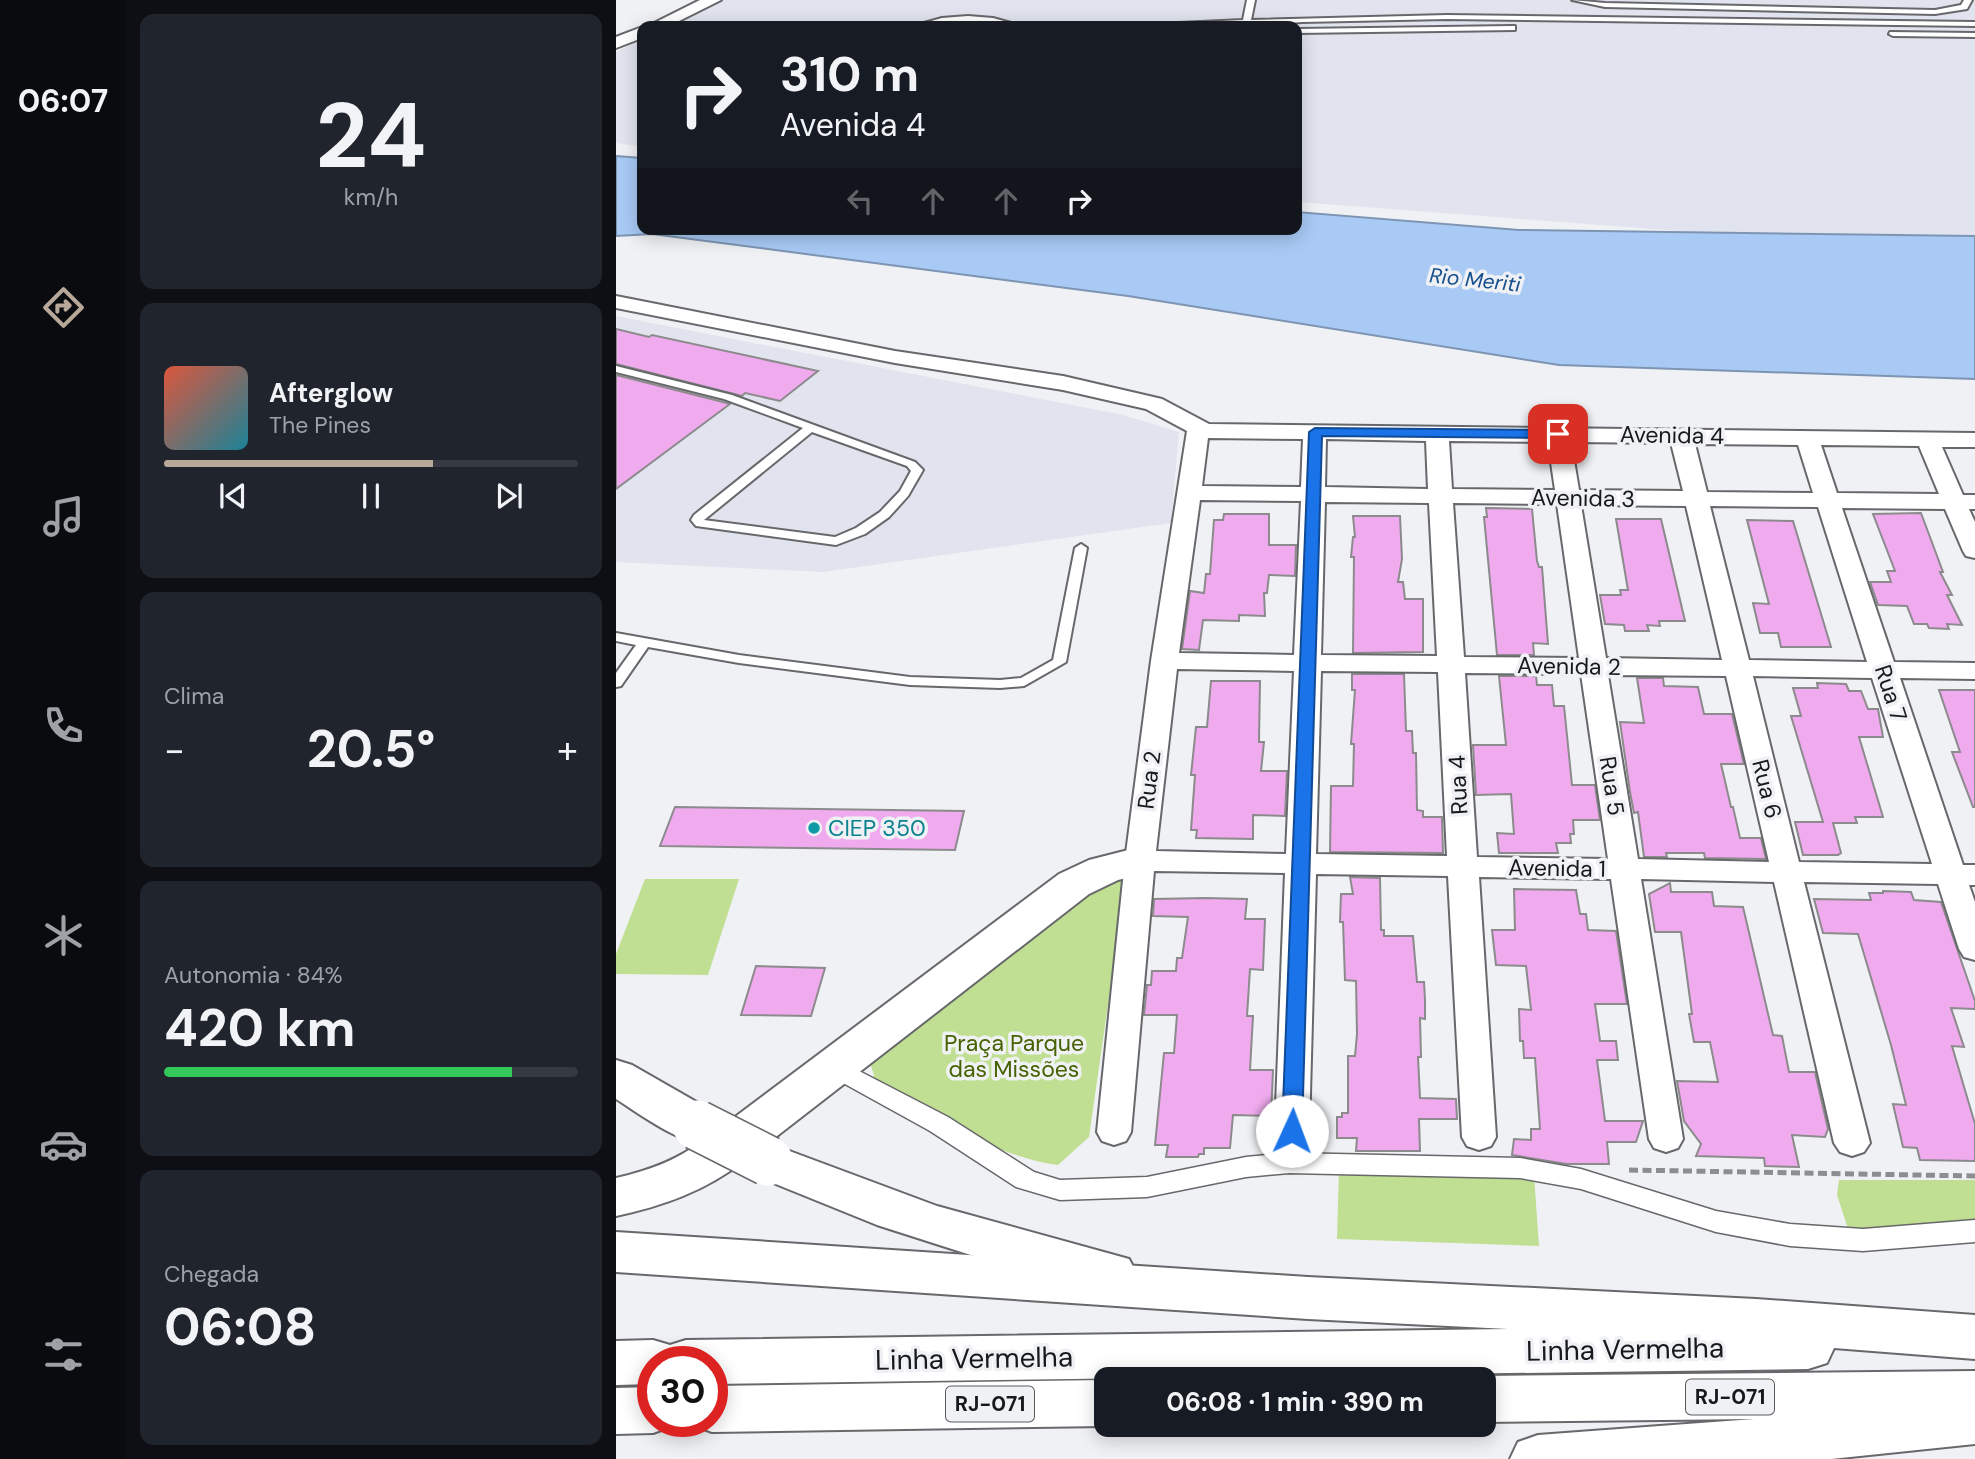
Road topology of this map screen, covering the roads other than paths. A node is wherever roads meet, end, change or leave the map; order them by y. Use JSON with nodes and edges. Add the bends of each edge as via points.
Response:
{"nodes":[{"id":1,"x":713,"y":0,"type":"edge"},
{"id":2,"x":1251,"y":0,"type":"edge"},
{"id":3,"x":1576,"y":0,"type":"edge"},
{"id":4,"x":1968,"y":0,"type":"edge"},
{"id":5,"x":667,"y":21,"type":"edge"},
{"id":6,"x":946,"y":21,"type":"edge"},
{"id":7,"x":993,"y":21,"type":"edge"},
{"id":8,"x":1248,"y":21,"type":"edge"},
{"id":9,"x":1302,"y":22,"type":"edge"},
{"id":10,"x":1975,"y":24,"type":"edge"},
{"id":11,"x":1302,"y":31,"type":"edge"},
{"id":12,"x":1835,"y":32,"type":"dead end"},
{"id":13,"x":1889,"y":33,"type":"dead end"},
{"id":14,"x":637,"y":34,"type":"edge"},
{"id":15,"x":1975,"y":35,"type":"edge"},
{"id":16,"x":616,"y":43,"type":"edge"},
{"id":17,"x":616,"y":302,"type":"edge"},
{"id":18,"x":616,"y":369,"type":"edge"},
{"id":19,"x":810,"y":428,"type":"junction"},
{"id":20,"x":1201,"y":430,"type":"junction"},
{"id":21,"x":1315,"y":432,"type":"junction"},
{"id":22,"x":1437,"y":433,"type":"junction"},
{"id":23,"x":1558,"y":434,"type":"junction"},
{"id":24,"x":1681,"y":435,"type":"junction"},
{"id":25,"x":1807,"y":438,"type":"junction"},
{"id":26,"x":1927,"y":439,"type":"junction"},
{"id":27,"x":1975,"y":440,"type":"edge"},
{"id":28,"x":1191,"y":494,"type":"junction"},
{"id":29,"x":1313,"y":495,"type":"junction"},
{"id":30,"x":1440,"y":496,"type":"junction"},
{"id":31,"x":1568,"y":498,"type":"junction"},
{"id":32,"x":1697,"y":499,"type":"junction"},
{"id":33,"x":1828,"y":501,"type":"junction"},
{"id":34,"x":1965,"y":502,"type":"edge"},
{"id":35,"x":1081,"y":548,"type":"dead end"},
{"id":36,"x":1975,"y":551,"type":"edge"},
{"id":37,"x":616,"y":637,"type":"edge"},
{"id":38,"x":644,"y":643,"type":"junction"},
{"id":39,"x":1164,"y":661,"type":"junction"},
{"id":40,"x":1308,"y":663,"type":"junction"},
{"id":41,"x":1451,"y":664,"type":"junction"},
{"id":42,"x":1594,"y":666,"type":"junction"},
{"id":43,"x":1738,"y":668,"type":"junction"},
{"id":44,"x":1884,"y":670,"type":"junction"},
{"id":45,"x":1975,"y":671,"type":"edge"},
{"id":46,"x":616,"y":683,"type":"edge"},
{"id":47,"x":1140,"y":861,"type":"junction"},
{"id":48,"x":1301,"y":864,"type":"junction"},
{"id":49,"x":1463,"y":867,"type":"junction"},
{"id":50,"x":1625,"y":869,"type":"junction"},
{"id":51,"x":1787,"y":872,"type":"junction"},
{"id":52,"x":1963,"y":875,"type":"edge"},
{"id":53,"x":1975,"y":949,"type":"edge"},
{"id":54,"x":834,"y":1067,"type":"junction"},
{"id":55,"x":616,"y":1077,"type":"edge"},
{"id":56,"x":1292,"y":1131,"type":"dead end"},
{"id":57,"x":1114,"y":1132,"type":"dead end"},
{"id":58,"x":1479,"y":1138,"type":"dead end"},
{"id":59,"x":1666,"y":1139,"type":"dead end"},
{"id":60,"x":1852,"y":1143,"type":"dead end"},
{"id":61,"x":616,"y":1196,"type":"edge"},
{"id":62,"x":1975,"y":1231,"type":"edge"},
{"id":63,"x":616,"y":1252,"type":"edge"},
{"id":64,"x":1171,"y":1289,"type":"junction"},
{"id":65,"x":1975,"y":1337,"type":"edge"},
{"id":66,"x":1975,"y":1345,"type":"edge"},
{"id":67,"x":728,"y":1361,"type":"edge"},
{"id":68,"x":637,"y":1362,"type":"edge"},
{"id":69,"x":616,"y":1363,"type":"edge"},
{"id":70,"x":1975,"y":1394,"type":"edge"},
{"id":71,"x":1496,"y":1399,"type":"edge"},
{"id":72,"x":1094,"y":1402,"type":"edge"},
{"id":73,"x":728,"y":1409,"type":"edge"},
{"id":74,"x":637,"y":1410,"type":"edge"},
{"id":75,"x":616,"y":1411,"type":"edge"},
{"id":76,"x":1975,"y":1421,"type":"edge"},
{"id":77,"x":1538,"y":1459,"type":"edge"}],
"edges":[{"from":1,"to":5,"type":"street"},
{"from":2,"to":8,"type":"lane"},
{"from":3,"to":4,"type":"lane","via":[[1605,5],[1935,12],[1964,7]]},
{"from":6,"to":7,"type":"lane"},
{"from":9,"to":10,"type":"lane","via":[[1447,17]]},
{"from":11,"to":12,"type":"lane"},
{"from":13,"to":15,"type":"lane"},
{"from":14,"to":16,"type":"street"},
{"from":17,"to":20,"type":"street","via":[[895,357],[1063,383],[1154,404]]},
{"from":18,"to":19,"type":"lane","via":[[728,397]]},
{"from":19,"to":19,"type":"lane","via":[[698,518],[698,522],[836,541],[877,520],[916,474],[911,464]]},
{"from":20,"to":21,"type":"street","name":"Avenida 4"},
{"from":20,"to":28,"type":"street","name":"Rua 2"},
{"from":21,"to":22,"type":"street","name":"Avenida 4"},
{"from":21,"to":29,"type":"street"},
{"from":22,"to":23,"type":"street","name":"Avenida 4"},
{"from":22,"to":30,"type":"street","name":"Rua 4"},
{"from":23,"to":24,"type":"street","name":"Avenida 4"},
{"from":23,"to":31,"type":"street","name":"Rua 5"},
{"from":24,"to":25,"type":"street","name":"Avenida 4"},
{"from":24,"to":32,"type":"street","name":"Rua 6"},
{"from":25,"to":26,"type":"street","name":"Avenida 4"},
{"from":25,"to":33,"type":"street","name":"Rua 7"},
{"from":26,"to":27,"type":"street","name":"Avenida 4"},
{"from":26,"to":34,"type":"street"},
{"from":28,"to":29,"type":"street","name":"Avenida 3"},
{"from":28,"to":39,"type":"street","name":"Rua 2"},
{"from":29,"to":30,"type":"street","name":"Avenida 3"},
{"from":29,"to":40,"type":"street"},
{"from":30,"to":31,"type":"street","name":"Avenida 3"},
{"from":30,"to":41,"type":"street","name":"Rua 4"},
{"from":31,"to":32,"type":"street","name":"Avenida 3"},
{"from":31,"to":42,"type":"street","name":"Rua 5"},
{"from":32,"to":33,"type":"street","name":"Avenida 3"},
{"from":32,"to":43,"type":"street","name":"Rua 6"},
{"from":33,"to":34,"type":"street","name":"Avenida 3"},
{"from":33,"to":44,"type":"street","name":"Rua 7"},
{"from":34,"to":36,"type":"street"},
{"from":35,"to":38,"type":"lane","via":[[1059,662],[1024,682],[909,681]]},
{"from":37,"to":38,"type":"lane"},
{"from":38,"to":46,"type":"lane"},
{"from":39,"to":40,"type":"street","name":"Avenida 2"},
{"from":39,"to":47,"type":"street","name":"Rua 2"},
{"from":40,"to":41,"type":"street","name":"Avenida 2"},
{"from":40,"to":48,"type":"street"},
{"from":41,"to":42,"type":"street","name":"Avenida 2"},
{"from":41,"to":49,"type":"street","name":"Rua 4"},
{"from":42,"to":43,"type":"street","name":"Avenida 2"},
{"from":42,"to":50,"type":"street","name":"Rua 5"},
{"from":43,"to":44,"type":"street","name":"Avenida 2"},
{"from":43,"to":51,"type":"street","name":"Rua 6"},
{"from":44,"to":45,"type":"street","name":"Avenida 2"},
{"from":44,"to":52,"type":"street","name":"Rua 7"},
{"from":47,"to":48,"type":"street","name":"Avenida 1"},
{"from":47,"to":54,"type":"highway","via":[[1074,884]]},
{"from":47,"to":57,"type":"street","name":"Rua 2"},
{"from":48,"to":49,"type":"street","name":"Avenida 1"},
{"from":48,"to":56,"type":"street"},
{"from":49,"to":50,"type":"street","name":"Avenida 1"},
{"from":49,"to":58,"type":"street","name":"Rua 4"},
{"from":50,"to":51,"type":"street","name":"Avenida 1"},
{"from":50,"to":59,"type":"street","name":"Rua 5"},
{"from":51,"to":52,"type":"street","name":"Avenida 1"},
{"from":51,"to":60,"type":"street","name":"Rua 6"},
{"from":52,"to":53,"type":"street","name":"Rua 7"},
{"from":54,"to":61,"type":"highway","via":[[687,1176],[654,1189]]},
{"from":54,"to":62,"type":"street","via":[[939,1124],[1026,1180],[1060,1190],[1147,1187],[1289,1163],[1520,1168],[1553,1170],[1689,1214],[1785,1236],[1876,1241]]},
{"from":55,"to":64,"type":"highway","bridge":true,"via":[[697,1125],[813,1182],[906,1217]]},
{"from":63,"to":64,"type":"highway"},
{"from":64,"to":65,"type":"highway","via":[[1756,1320]]},
{"from":66,"to":67,"type":"highway","name":"Linha Vermelha","number":"RJ-071"},
{"from":68,"to":69,"type":"highway"},
{"from":70,"to":71,"type":"highway","name":"Linha Vermelha","number":"RJ-071"},
{"from":72,"to":73,"type":"highway","name":"Linha Vermelha","number":"RJ-071"},
{"from":74,"to":75,"type":"highway"},
{"from":76,"to":77,"type":"highway"}]}
